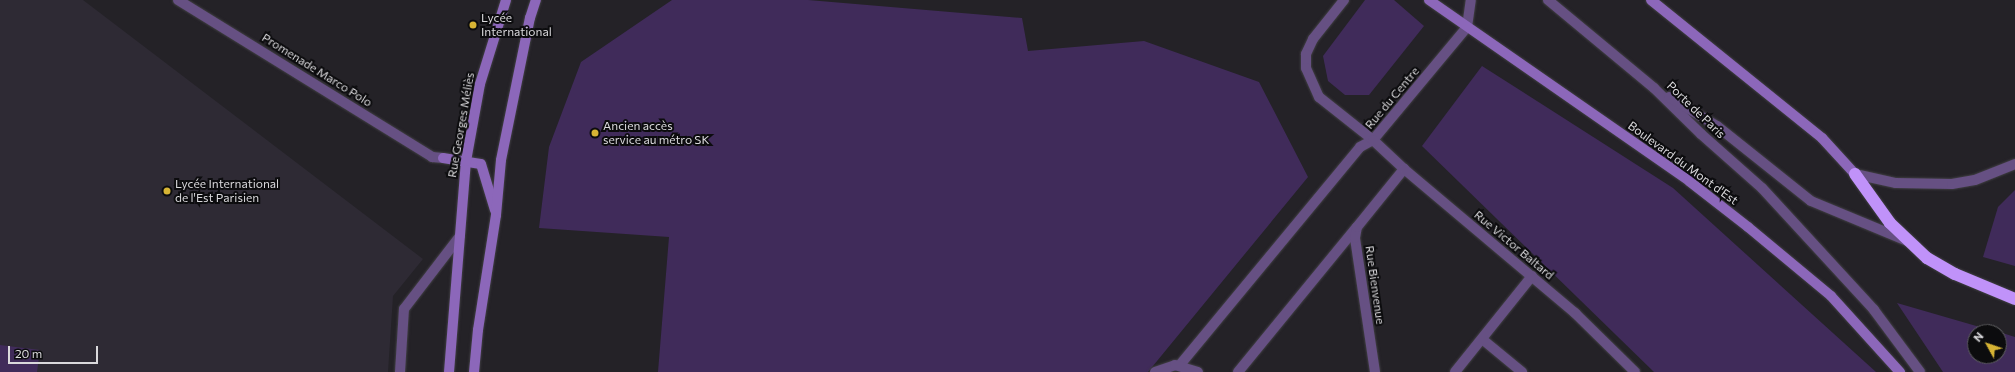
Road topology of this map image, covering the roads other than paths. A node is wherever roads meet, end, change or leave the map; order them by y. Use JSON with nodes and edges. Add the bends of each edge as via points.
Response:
{"nodes":[{"id":1,"x":178,"y":0,"type":"edge"},
{"id":2,"x":506,"y":0,"type":"edge"},
{"id":3,"x":536,"y":0,"type":"edge"},
{"id":4,"x":1344,"y":0,"type":"edge"},
{"id":5,"x":1429,"y":0,"type":"edge"},
{"id":6,"x":1471,"y":0,"type":"edge"},
{"id":7,"x":1548,"y":0,"type":"edge"},
{"id":8,"x":1651,"y":0,"type":"edge"},
{"id":9,"x":1660,"y":4,"type":"edge"},
{"id":10,"x":1467,"y":27,"type":"junction"},
{"id":11,"x":1654,"y":88,"type":"junction"},
{"id":12,"x":1373,"y":140,"type":"junction"},
{"id":13,"x":443,"y":158,"type":"joint"},
{"id":14,"x":466,"y":161,"type":"junction"},
{"id":15,"x":2015,"y":164,"type":"edge"},
{"id":16,"x":1404,"y":169,"type":"junction"},
{"id":17,"x":1856,"y":174,"type":"junction"},
{"id":18,"x":496,"y":216,"type":"junction"},
{"id":19,"x":1357,"y":227,"type":"junction"},
{"id":20,"x":460,"y":236,"type":"junction"},
{"id":21,"x":1908,"y":241,"type":"junction"},
{"id":22,"x":1532,"y":276,"type":"junction"},
{"id":23,"x":2015,"y":300,"type":"edge"},
{"id":24,"x":1482,"y":339,"type":"junction"},
{"id":25,"x":1180,"y":366,"type":"junction"},
{"id":26,"x":400,"y":372,"type":"edge"},
{"id":27,"x":449,"y":372,"type":"edge"},
{"id":28,"x":474,"y":372,"type":"edge"},
{"id":29,"x":1155,"y":372,"type":"edge"},
{"id":30,"x":1198,"y":372,"type":"edge"},
{"id":31,"x":1238,"y":372,"type":"edge"},
{"id":32,"x":1374,"y":372,"type":"edge"},
{"id":33,"x":1455,"y":372,"type":"edge"},
{"id":34,"x":1522,"y":372,"type":"edge"},
{"id":35,"x":1635,"y":372,"type":"edge"},
{"id":36,"x":1900,"y":372,"type":"edge"},
{"id":37,"x":1920,"y":372,"type":"edge"}],
"edges":[{"from":1,"to":13,"type":"street","name":"Promenade Marco Polo","via":[[432,157]]},
{"from":2,"to":14,"type":"main road","name":"Rue Georges Méliès","via":[[480,84]]},
{"from":3,"to":18,"type":"main road","via":[[530,18],[501,160]]},
{"from":4,"to":12,"type":"street","name":"Rue du Centre","via":[[1313,39],[1306,54],[1306,68],[1319,97]]},
{"from":5,"to":10,"type":"main road","name":"Boulevard du Mont d'Est"},
{"from":6,"to":10,"type":"street"},
{"from":7,"to":11,"type":"street"},
{"from":8,"to":9,"type":"main road"},
{"from":9,"to":17,"type":"main road","via":[[1822,138]]},
{"from":10,"to":12,"type":"street","name":"Rue du Centre"},
{"from":10,"to":36,"type":"main road","name":"Boulevard du Mont d'Est","via":[[1689,181],[1742,222],[1831,296]]},
{"from":11,"to":21,"type":"street","name":"Porte de Paris","via":[[1717,126],[1811,201]]},
{"from":11,"to":37,"type":"street","name":"Porte de Paris","via":[[1799,226],[1874,310]]},
{"from":12,"to":16,"type":"street","name":"Rue Victor Baltard"},
{"from":12,"to":25,"type":"street","via":[[1360,147]]},
{"from":13,"to":14,"type":"main road"},
{"from":14,"to":18,"type":"main road","via":[[481,164]]},
{"from":14,"to":20,"type":"main road","name":"Rue Georges Méliès"},
{"from":15,"to":17,"type":"street","via":[[1975,180],[1952,184],[1896,183]]},
{"from":16,"to":19,"type":"street"},
{"from":16,"to":22,"type":"street","name":"Rue Victor Baltard"},
{"from":17,"to":21,"type":"highway","via":[[1890,223]]},
{"from":18,"to":28,"type":"main road"},
{"from":19,"to":31,"type":"street"},
{"from":19,"to":32,"type":"street","name":"Rue Bienvenue","via":[[1355,238]]},
{"from":20,"to":26,"type":"street","via":[[404,310]]},
{"from":20,"to":27,"type":"main road","name":"Rue Georges Méliès"},
{"from":21,"to":23,"type":"highway","via":[[1927,258],[1955,274]]},
{"from":22,"to":24,"type":"street"},
{"from":22,"to":35,"type":"street","name":"Rue Victor Baltard","via":[[1575,313]]},
{"from":24,"to":33,"type":"street"},
{"from":24,"to":34,"type":"street"},
{"from":25,"to":29,"type":"street","via":[[1161,368]]},
{"from":25,"to":30,"type":"street"}]}
